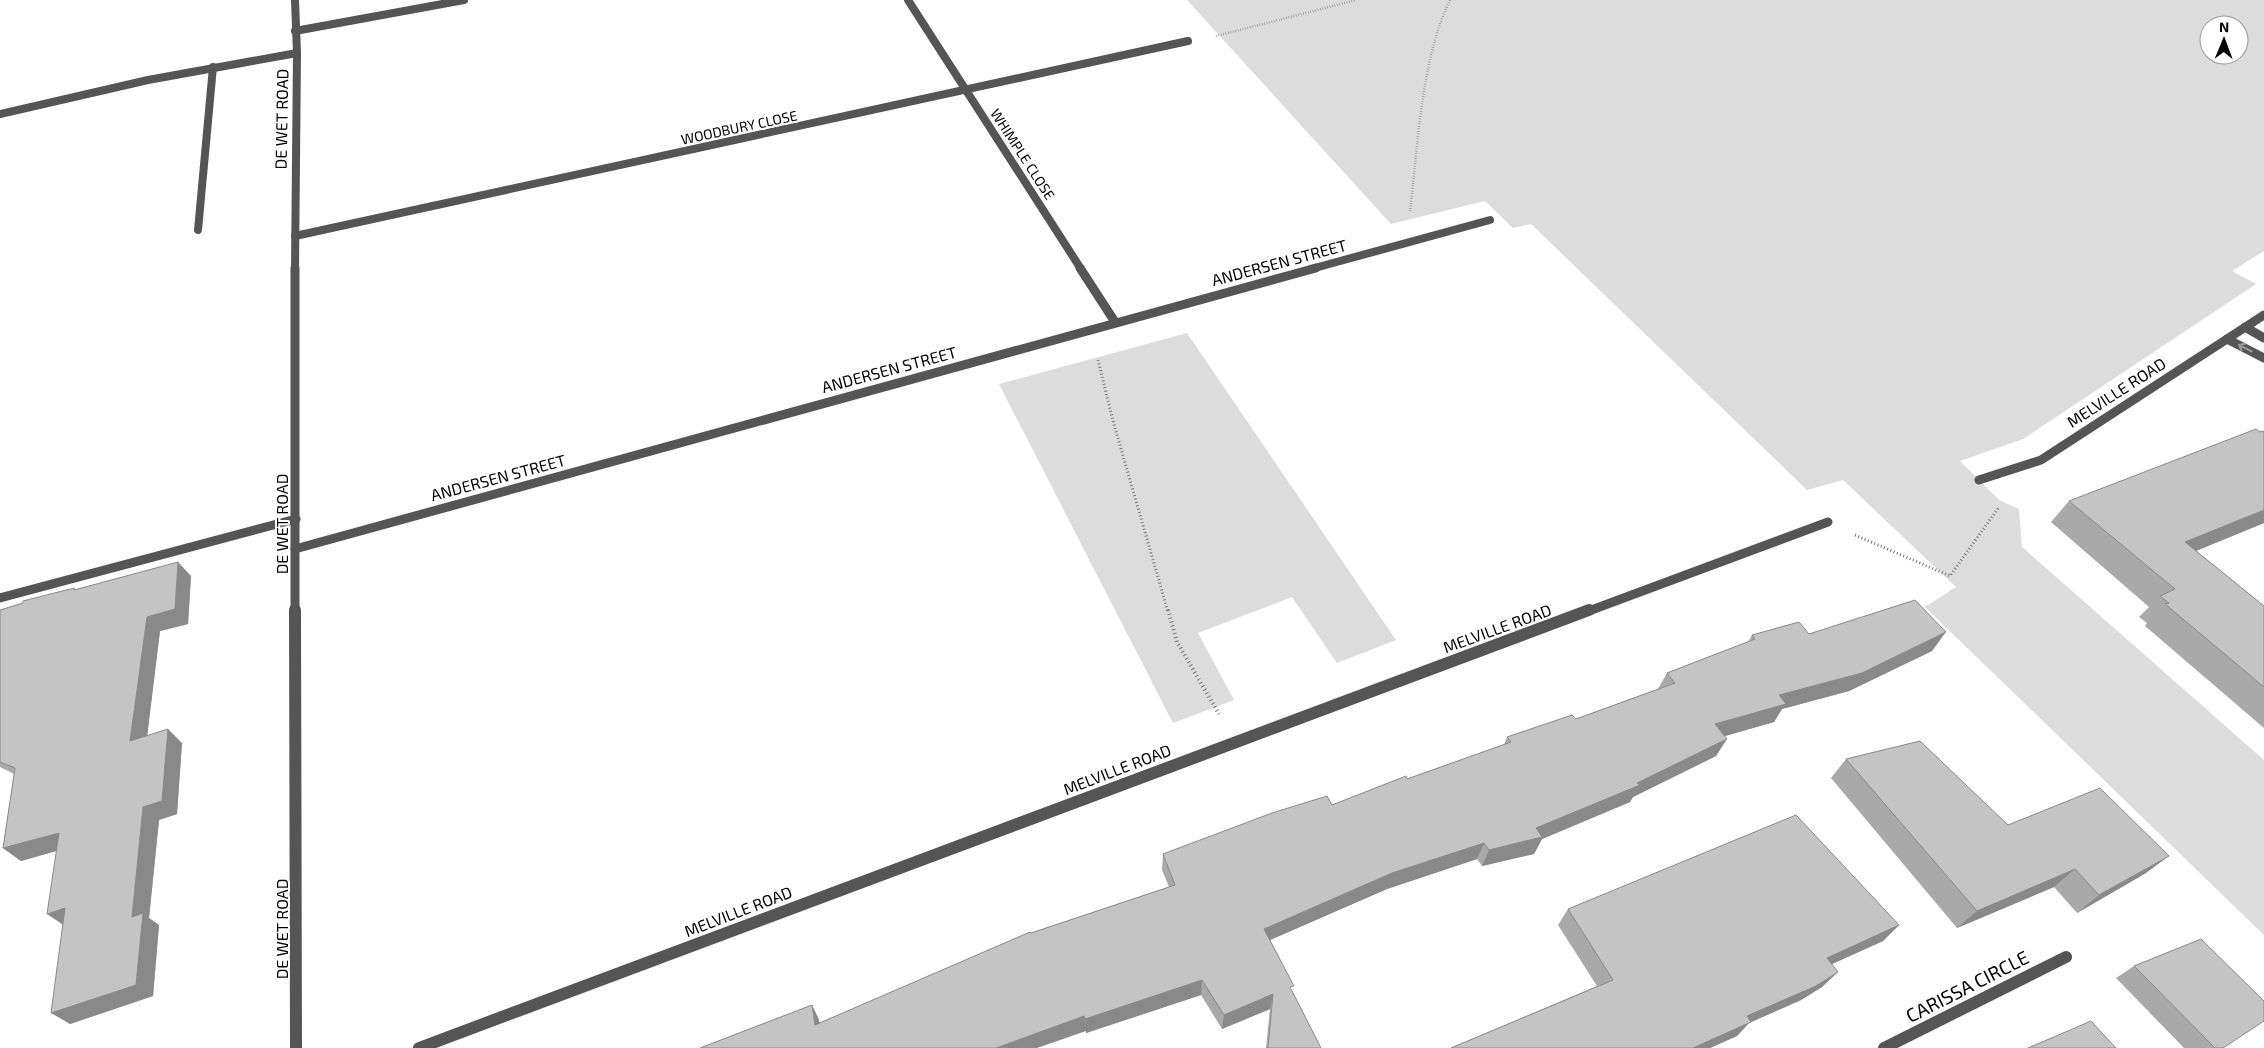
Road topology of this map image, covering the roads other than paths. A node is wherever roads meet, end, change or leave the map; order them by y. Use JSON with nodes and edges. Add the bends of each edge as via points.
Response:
{"nodes":[{"id":1,"x":295,"y":0,"type":"edge"},
{"id":2,"x":464,"y":0,"type":"edge"},
{"id":3,"x":908,"y":0,"type":"edge"},
{"id":4,"x":295,"y":31,"type":"junction"},
{"id":5,"x":1188,"y":41,"type":"road end"},
{"id":6,"x":297,"y":53,"type":"junction"},
{"id":7,"x":213,"y":66,"type":"junction"},
{"id":8,"x":967,"y":90,"type":"junction"},
{"id":9,"x":0,"y":114,"type":"edge"},
{"id":10,"x":1490,"y":220,"type":"dead end"},
{"id":11,"x":198,"y":230,"type":"dead end"},
{"id":12,"x":295,"y":236,"type":"junction"},
{"id":13,"x":2264,"y":315,"type":"edge"},
{"id":14,"x":1115,"y":322,"type":"junction"},
{"id":15,"x":2244,"y":327,"type":"junction"},
{"id":16,"x":2264,"y":338,"type":"edge"},
{"id":17,"x":2227,"y":339,"type":"junction"},
{"id":18,"x":2264,"y":358,"type":"edge"},
{"id":19,"x":1979,"y":480,"type":"road end"},
{"id":20,"x":296,"y":520,"type":"junction"},
{"id":21,"x":1828,"y":522,"type":"road end"},
{"id":22,"x":296,"y":549,"type":"junction"},
{"id":23,"x":0,"y":598,"type":"edge"},
{"id":24,"x":2066,"y":956,"type":"dead end"},
{"id":25,"x":296,"y":1048,"type":"edge"},
{"id":26,"x":419,"y":1048,"type":"edge"},
{"id":27,"x":1884,"y":1048,"type":"edge"}],
"edges":[{"from":1,"to":4,"type":"street","name":"DE WET ROAD"},
{"from":2,"to":4,"type":"street"},
{"from":3,"to":8,"type":"street","name":"WHIMPLE CLOSE"},
{"from":4,"to":6,"type":"street","name":"DE WET ROAD"},
{"from":5,"to":8,"type":"street","name":"WOODBURY CLOSE"},
{"from":6,"to":7,"type":"street"},
{"from":6,"to":12,"type":"street","name":"DE WET ROAD"},
{"from":7,"to":9,"type":"street"},
{"from":7,"to":11,"type":"street"},
{"from":8,"to":12,"type":"street","name":"WOODBURY CLOSE"},
{"from":8,"to":14,"type":"street","name":"WHIMPLE CLOSE"},
{"from":10,"to":14,"type":"street","name":"ANDERSEN STREET"},
{"from":12,"to":20,"type":"street","name":"DE WET ROAD"},
{"from":13,"to":15,"type":"street","name":"MELVILLE ROAD"},
{"from":14,"to":22,"type":"street","name":"ANDERSEN STREET"},
{"from":15,"to":16,"type":"street"},
{"from":15,"to":17,"type":"street","name":"MELVILLE ROAD"},
{"from":18,"to":17,"type":"street","one_way":true},
{"from":17,"to":19,"type":"street","name":"MELVILLE ROAD","via":[[2041,460]]},
{"from":20,"to":22,"type":"street","name":"DE WET ROAD"},
{"from":20,"to":23,"type":"street"},
{"from":21,"to":26,"type":"street","name":"MELVILLE ROAD"},
{"from":22,"to":25,"type":"street","name":"DE WET ROAD"},
{"from":24,"to":27,"type":"street","name":"CARISSA CIRCLE"}]}
